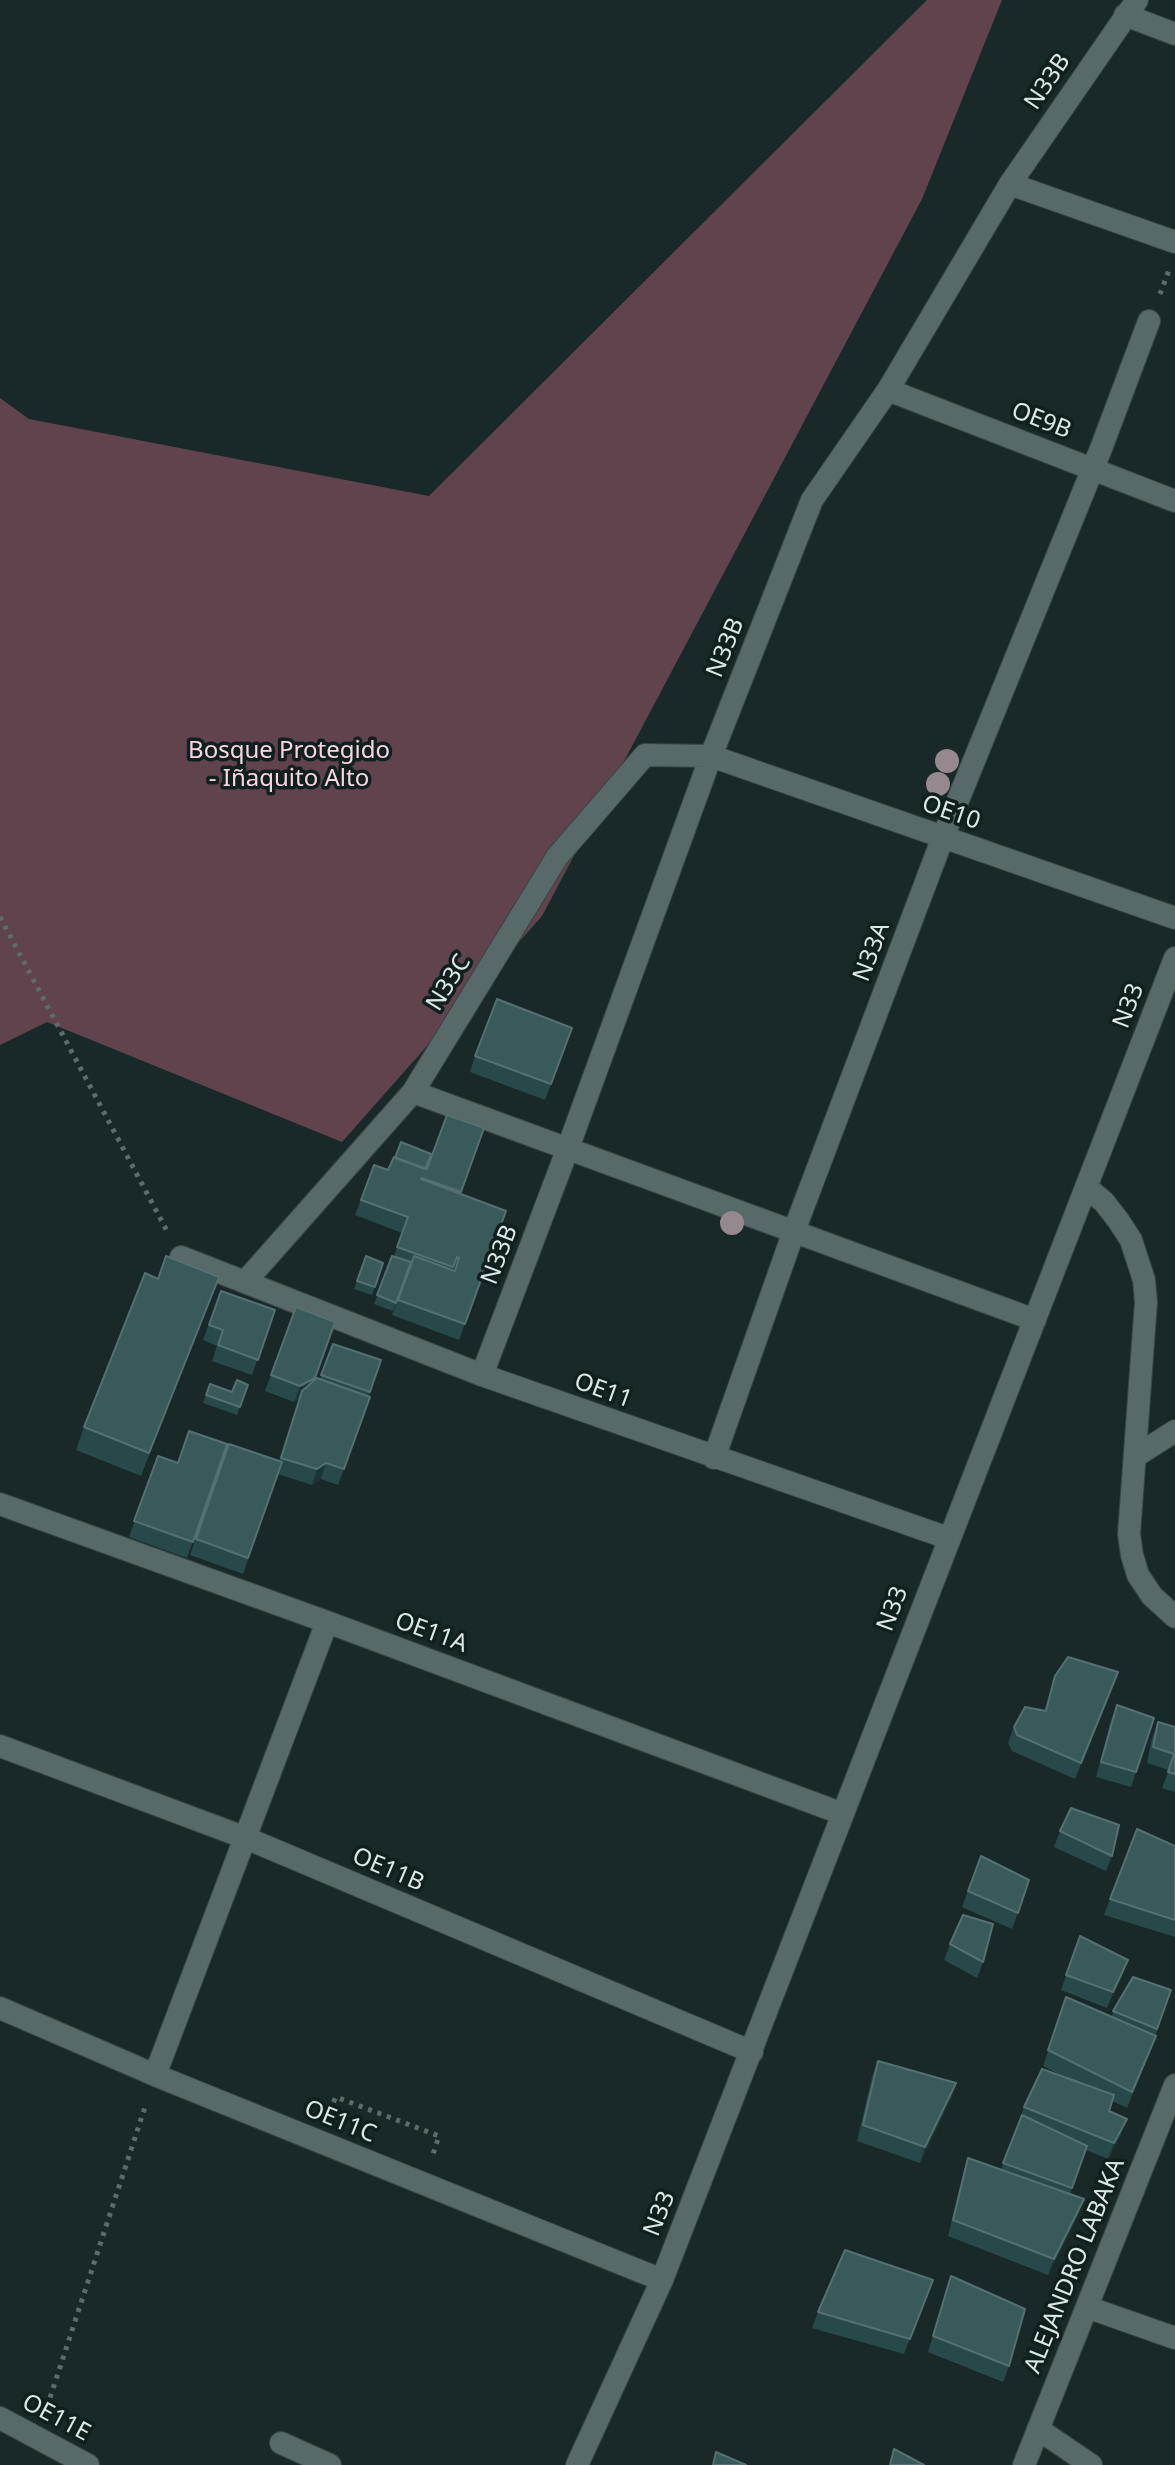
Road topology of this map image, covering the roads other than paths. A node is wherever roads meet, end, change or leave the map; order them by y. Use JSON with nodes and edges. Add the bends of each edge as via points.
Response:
{"nodes":[{"id":1,"x":1131,"y":7,"type":"edge"},
{"id":2,"x":1175,"y":34,"type":"edge"},
{"id":3,"x":1010,"y":184,"type":"junction"},
{"id":4,"x":1175,"y":242,"type":"edge"},
{"id":5,"x":1149,"y":321,"type":"dead end"},
{"id":6,"x":888,"y":390,"type":"junction"},
{"id":7,"x":1092,"y":469,"type":"junction"},
{"id":8,"x":1175,"y":501,"type":"edge"},
{"id":9,"x":711,"y":756,"type":"junction"},
{"id":10,"x":943,"y":837,"type":"junction"},
{"id":11,"x":1175,"y":918,"type":"edge"},
{"id":12,"x":1175,"y":958,"type":"edge"},
{"id":13,"x":413,"y":1092,"type":"junction"},
{"id":14,"x":568,"y":1148,"type":"junction"},
{"id":15,"x":1086,"y":1187,"type":"junction"},
{"id":16,"x":794,"y":1231,"type":"junction"},
{"id":17,"x":181,"y":1257,"type":"road end"},
{"id":18,"x":245,"y":1282,"type":"junction"},
{"id":19,"x":1035,"y":1320,"type":"junction"},
{"id":20,"x":482,"y":1375,"type":"junction"},
{"id":21,"x":1175,"y":1431,"type":"edge"},
{"id":22,"x":1136,"y":1456,"type":"junction"},
{"id":23,"x":714,"y":1458,"type":"junction"},
{"id":24,"x":0,"y":1504,"type":"edge"},
{"id":25,"x":948,"y":1538,"type":"junction"},
{"id":26,"x":1175,"y":1617,"type":"edge"},
{"id":27,"x":327,"y":1622,"type":"junction"},
{"id":28,"x":0,"y":1746,"type":"edge"},
{"id":29,"x":843,"y":1814,"type":"junction"},
{"id":30,"x":246,"y":1838,"type":"junction"},
{"id":31,"x":0,"y":2008,"type":"edge"},
{"id":32,"x":752,"y":2052,"type":"junction"},
{"id":33,"x":155,"y":2075,"type":"junction"},
{"id":34,"x":1175,"y":2085,"type":"edge"},
{"id":35,"x":662,"y":2280,"type":"junction"},
{"id":36,"x":1087,"y":2307,"type":"junction"},
{"id":37,"x":1175,"y":2338,"type":"edge"},
{"id":38,"x":0,"y":2418,"type":"edge"},
{"id":39,"x":1038,"y":2429,"type":"junction"},
{"id":40,"x":281,"y":2443,"type":"dead end"},
{"id":41,"x":88,"y":2465,"type":"edge"},
{"id":42,"x":330,"y":2465,"type":"edge"},
{"id":43,"x":577,"y":2465,"type":"edge"},
{"id":44,"x":1024,"y":2465,"type":"edge"},
{"id":45,"x":1091,"y":2465,"type":"edge"}],
"edges":[{"from":1,"to":2,"type":"street"},
{"from":1,"to":3,"type":"street","name":"N33B"},
{"from":3,"to":4,"type":"street"},
{"from":3,"to":6,"type":"street","name":"N33B"},
{"from":5,"to":7,"type":"street","name":"N33A"},
{"from":6,"to":7,"type":"street","name":"OE9B"},
{"from":6,"to":9,"type":"street","name":"N33B","via":[[812,500]]},
{"from":7,"to":8,"type":"street","name":"OE9B"},
{"from":7,"to":10,"type":"street","name":"N33A"},
{"from":9,"to":10,"type":"street","name":"OE10"},
{"from":9,"to":13,"type":"street","name":"N33C","via":[[645,755],[557,857]]},
{"from":9,"to":14,"type":"street","name":"N33B"},
{"from":10,"to":11,"type":"street","name":"OE10"},
{"from":10,"to":16,"type":"street","name":"N33A"},
{"from":12,"to":15,"type":"street","name":"N33"},
{"from":13,"to":14,"type":"street"},
{"from":13,"to":18,"type":"street","name":"N33C"},
{"from":14,"to":16,"type":"street"},
{"from":14,"to":20,"type":"street","name":"N33B"},
{"from":15,"to":19,"type":"street","name":"N33"},
{"from":15,"to":22,"type":"street","via":[[1104,1202],[1131,1240],[1144,1280]]},
{"from":16,"to":19,"type":"street"},
{"from":16,"to":23,"type":"street","name":"N33A"},
{"from":17,"to":18,"type":"street","name":"OE11"},
{"from":18,"to":20,"type":"street","name":"OE11"},
{"from":19,"to":25,"type":"street","name":"N33"},
{"from":20,"to":23,"type":"street","name":"OE11"},
{"from":21,"to":22,"type":"street"},
{"from":22,"to":26,"type":"street","via":[[1132,1555],[1152,1596]]},
{"from":23,"to":25,"type":"street","name":"OE11"},
{"from":24,"to":27,"type":"street","name":"OE11A"},
{"from":25,"to":29,"type":"street","name":"N33"},
{"from":27,"to":29,"type":"street","name":"OE11A"},
{"from":27,"to":30,"type":"street"},
{"from":28,"to":30,"type":"street","name":"OE11B"},
{"from":29,"to":32,"type":"street","name":"N33"},
{"from":30,"to":32,"type":"street","name":"OE11B"},
{"from":30,"to":33,"type":"street"},
{"from":31,"to":33,"type":"street","name":"OE11C"},
{"from":32,"to":35,"type":"street","name":"N33"},
{"from":33,"to":35,"type":"street","name":"OE11C"},
{"from":34,"to":36,"type":"street","name":"ALEJANDRO LABAKA"},
{"from":35,"to":43,"type":"street","name":"N33"},
{"from":36,"to":37,"type":"street"},
{"from":36,"to":39,"type":"street","name":"ALEJANDRO LABAKA"},
{"from":38,"to":41,"type":"street","name":"OE11E"},
{"from":39,"to":44,"type":"street","name":"ALEJANDRO LABAKA"},
{"from":39,"to":45,"type":"street"},
{"from":40,"to":42,"type":"street"}]}
